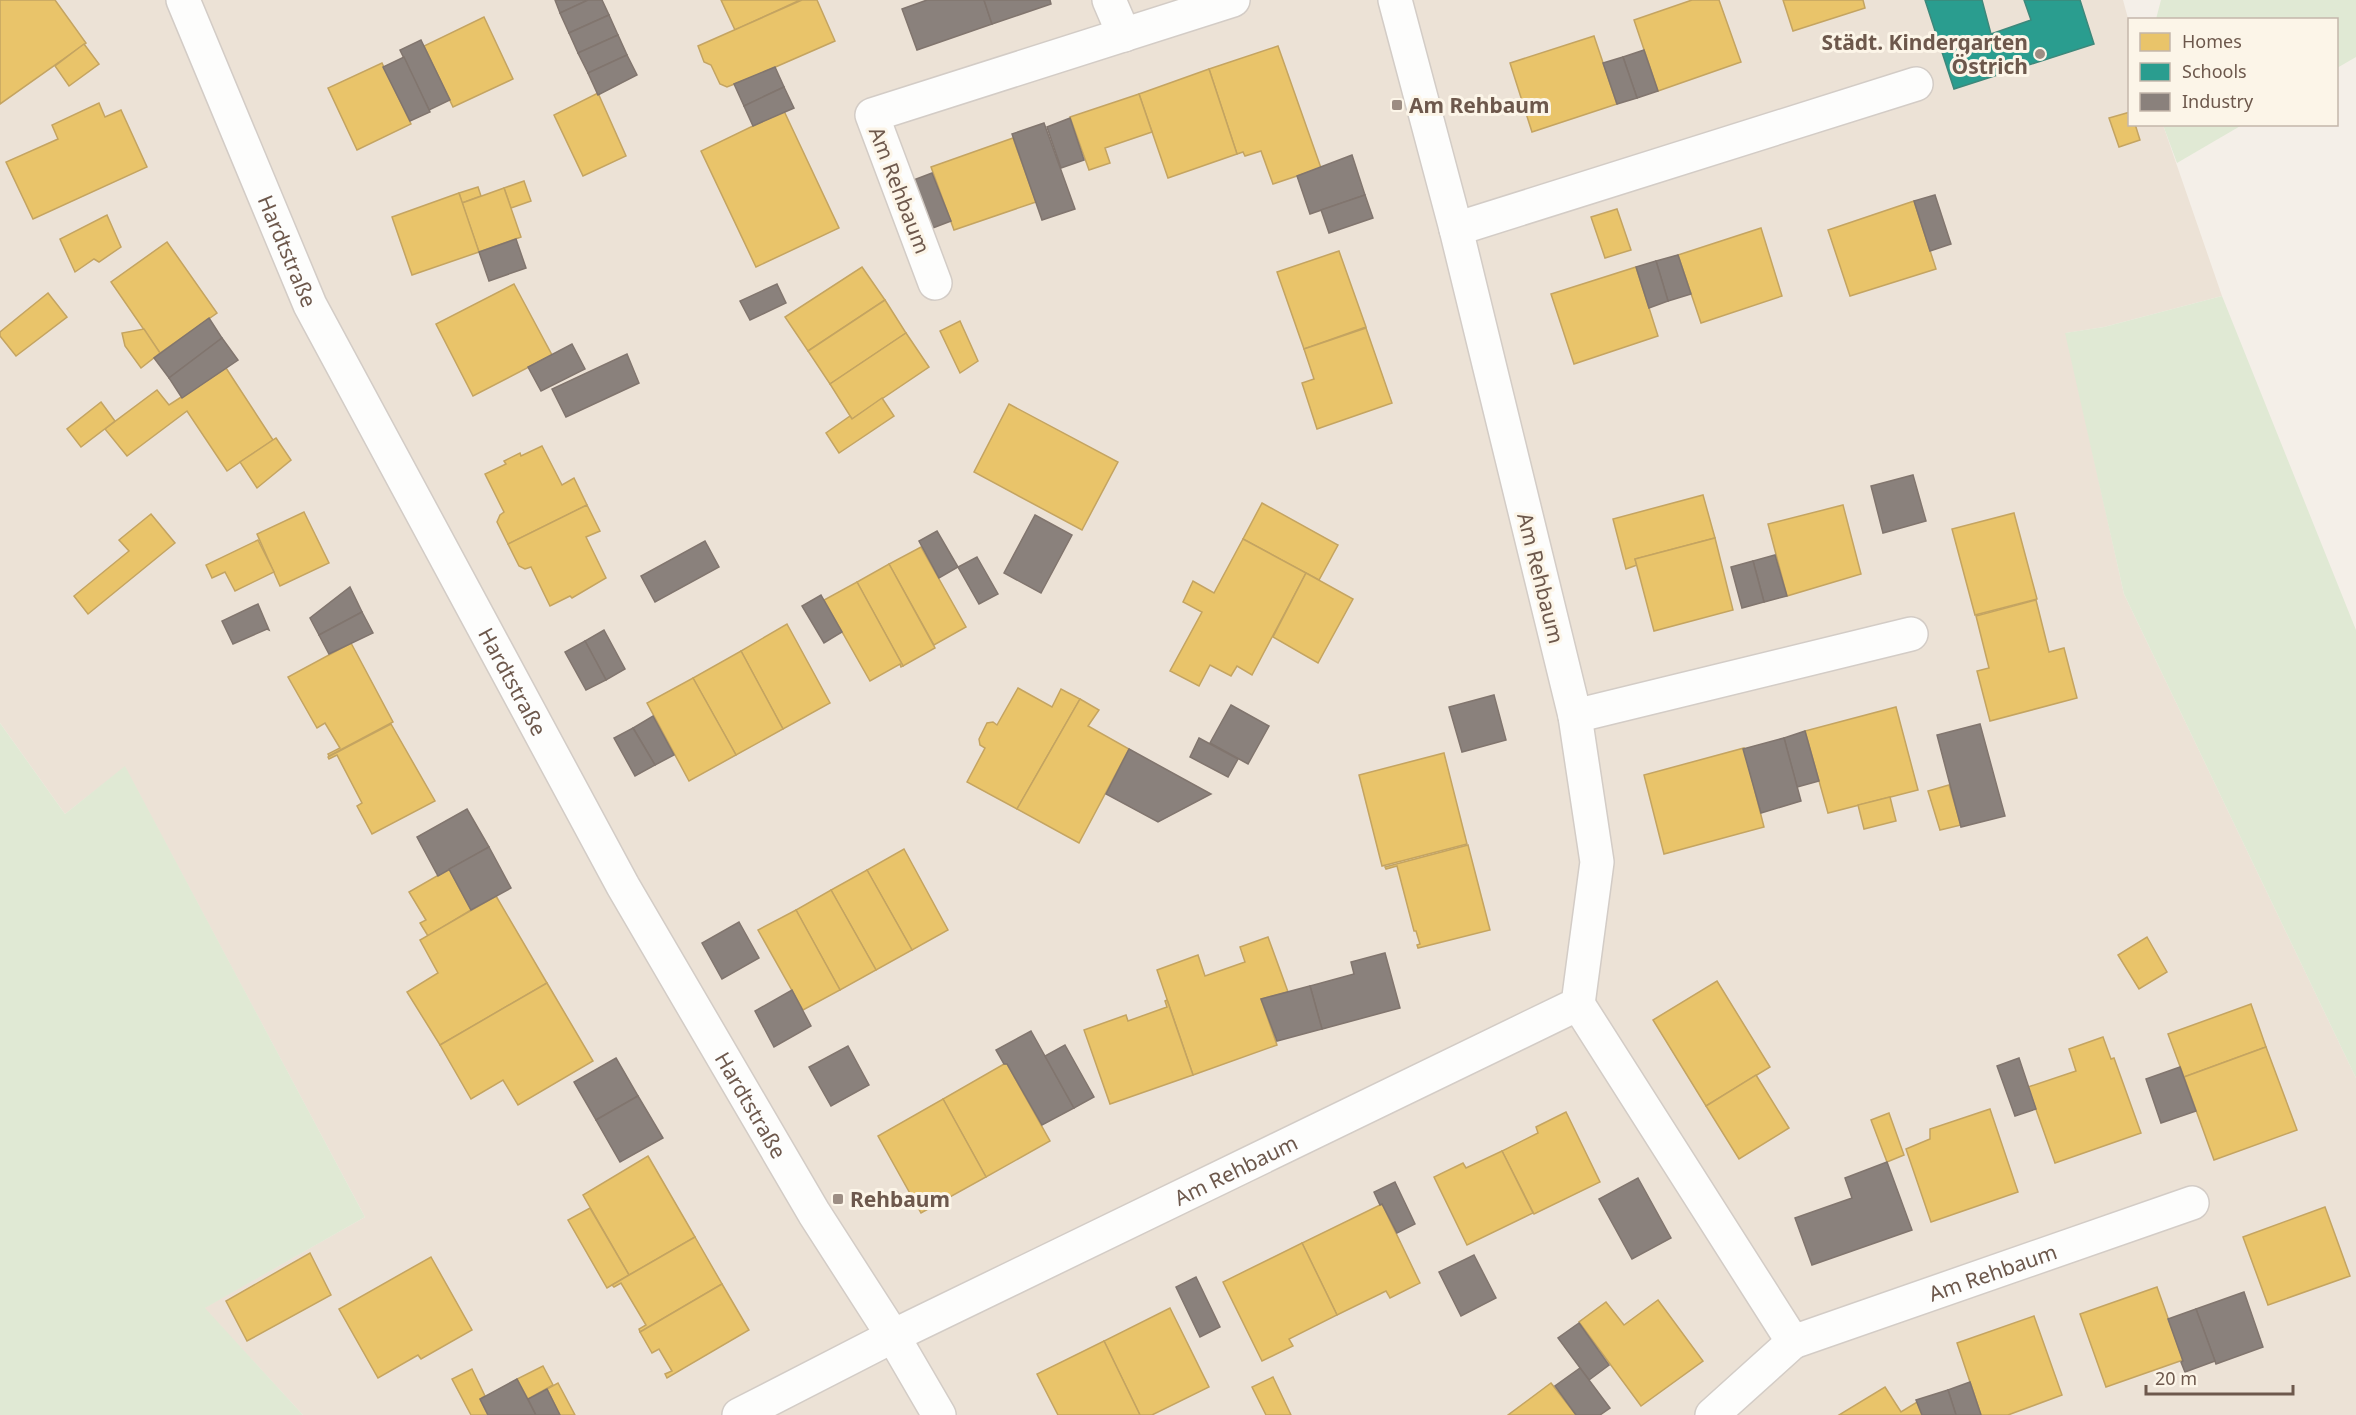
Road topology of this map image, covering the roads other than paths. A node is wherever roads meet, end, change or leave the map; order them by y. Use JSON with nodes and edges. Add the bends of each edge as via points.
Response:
{"nodes":[{"id":1,"x":183,"y":0,"type":"edge"},
{"id":2,"x":1109,"y":0,"type":"edge"},
{"id":3,"x":1233,"y":0,"type":"edge"},
{"id":4,"x":1395,"y":0,"type":"edge"},
{"id":5,"x":1124,"y":35,"type":"junction"},
{"id":6,"x":1916,"y":84,"type":"dead end"},
{"id":7,"x":1456,"y":230,"type":"junction"},
{"id":8,"x":935,"y":283,"type":"dead end"},
{"id":9,"x":1911,"y":634,"type":"dead end"},
{"id":10,"x":1575,"y":717,"type":"junction"},
{"id":11,"x":1578,"y":1004,"type":"junction"},
{"id":12,"x":2192,"y":1203,"type":"dead end"},
{"id":13,"x":893,"y":1336,"type":"junction"},
{"id":14,"x":1793,"y":1342,"type":"junction"},
{"id":15,"x":739,"y":1415,"type":"edge"},
{"id":16,"x":939,"y":1415,"type":"edge"},
{"id":17,"x":1712,"y":1415,"type":"edge"}],
"edges":[{"from":1,"to":13,"type":"street","name":"Hardtstraße","via":[[310,305],[623,886],[814,1213]]},
{"from":2,"to":5,"type":"street"},
{"from":3,"to":5,"type":"street","name":"Am Rehbaum"},
{"from":4,"to":7,"type":"street","name":"Am Rehbaum"},
{"from":5,"to":8,"type":"street","name":"Am Rehbaum","via":[[872,115]]},
{"from":6,"to":7,"type":"street"},
{"from":7,"to":10,"type":"street","name":"Am Rehbaum"},
{"from":9,"to":10,"type":"street"},
{"from":10,"to":11,"type":"street","name":"Am Rehbaum","via":[[1598,862]]},
{"from":11,"to":13,"type":"street","name":"Am Rehbaum"},
{"from":11,"to":14,"type":"street"},
{"from":12,"to":14,"type":"street","name":"Am Rehbaum"},
{"from":13,"to":15,"type":"street"},
{"from":13,"to":16,"type":"street","name":"Hardtstraße"},
{"from":14,"to":17,"type":"street","name":"Am Rehbaum"}]}
